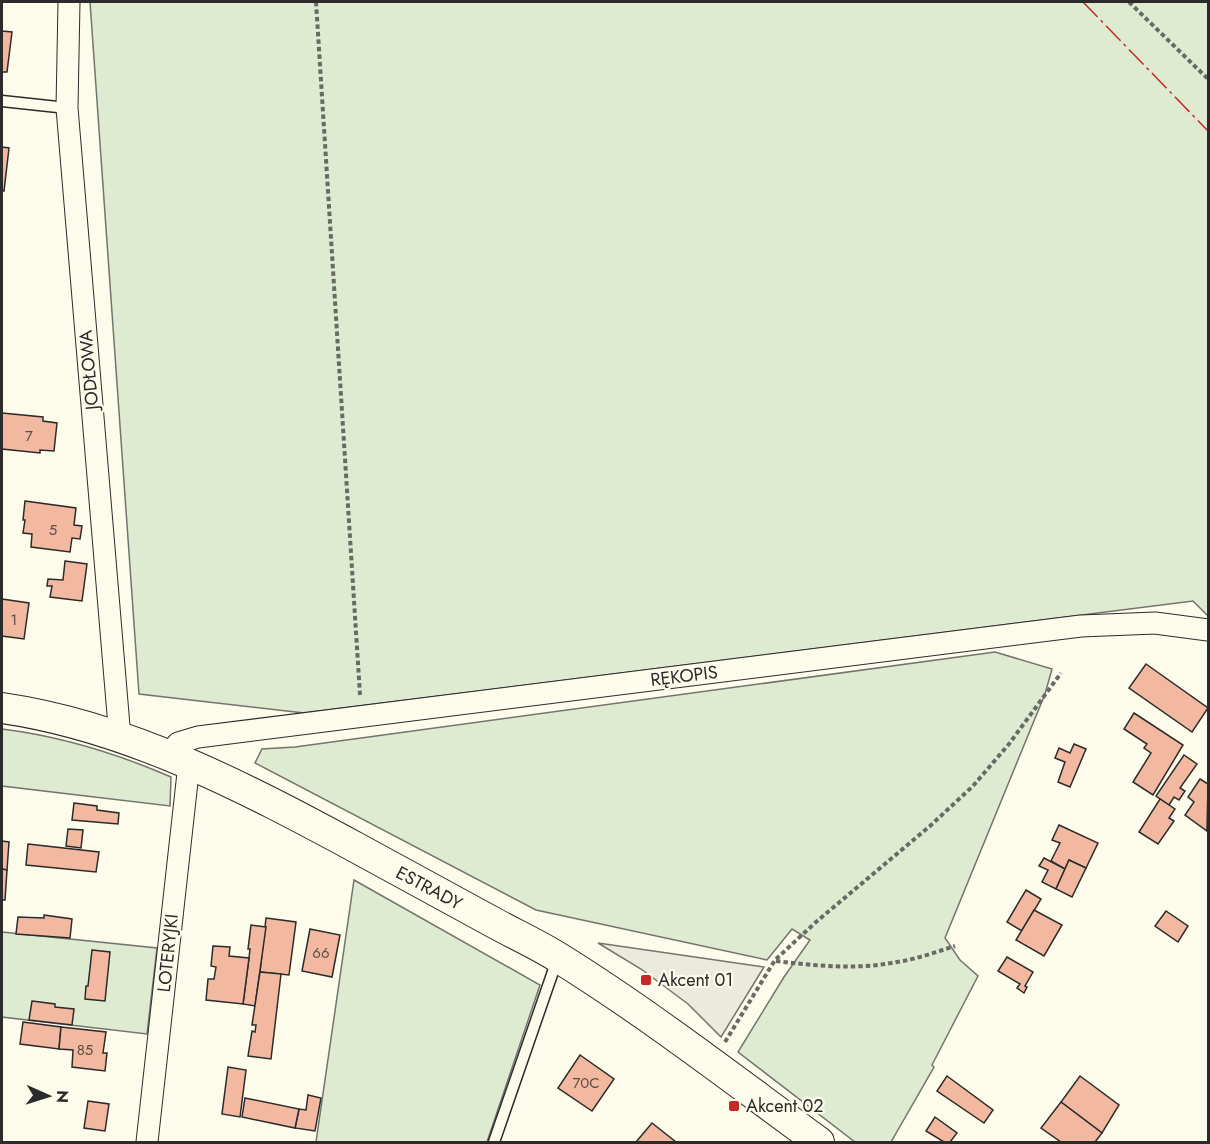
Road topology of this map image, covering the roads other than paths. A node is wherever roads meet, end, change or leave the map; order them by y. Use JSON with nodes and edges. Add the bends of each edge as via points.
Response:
{"nodes":[{"id":1,"x":69,"y":2,"type":"edge"},
{"id":2,"x":2,"y":101,"type":"edge"},
{"id":3,"x":68,"y":108,"type":"junction"},
{"id":4,"x":1209,"y":630,"type":"edge"},
{"id":5,"x":2,"y":708,"type":"edge"},
{"id":6,"x":120,"y":738,"type":"junction"},
{"id":7,"x":178,"y":760,"type":"junction"},
{"id":8,"x":558,"y":957,"type":"junction"},
{"id":9,"x":147,"y":1143,"type":"edge"},
{"id":10,"x":494,"y":1143,"type":"edge"},
{"id":11,"x":819,"y":1143,"type":"edge"}],
"edges":[{"from":1,"to":3,"type":"street","name":"JODŁOWA"},
{"from":2,"to":3,"type":"lane"},
{"from":3,"to":6,"type":"street","name":"JODŁOWA"},
{"from":4,"to":7,"type":"street","name":"RĘKOPIS","via":[[1155,623],[1081,626],[362,716],[198,737],[178,743]]},
{"from":5,"to":6,"type":"main road","name":"ESTRADY","via":[[60,719]]},
{"from":6,"to":7,"type":"main road","name":"ESTRADY"},
{"from":7,"to":8,"type":"main road","name":"ESTRADY","via":[[320,828]]},
{"from":7,"to":9,"type":"street","name":"LOTERYJKI"},
{"from":8,"to":10,"type":"lane"},
{"from":8,"to":11,"type":"main road","name":"ESTRADY"}]}
